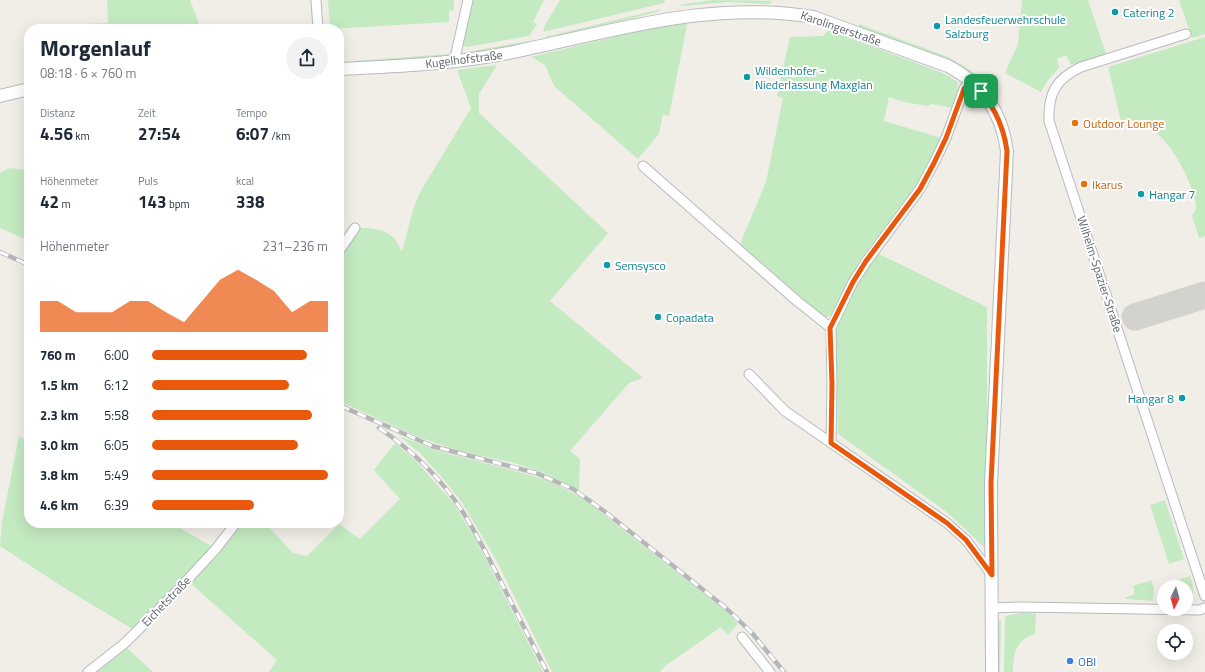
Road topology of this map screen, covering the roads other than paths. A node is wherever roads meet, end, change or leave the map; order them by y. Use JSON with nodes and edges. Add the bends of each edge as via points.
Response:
{"nodes":[{"id":1,"x":316,"y":0,"type":"edge"},
{"id":2,"x":468,"y":0,"type":"edge"},
{"id":3,"x":318,"y":24,"type":"edge"},
{"id":4,"x":1186,"y":34,"type":"dead end"},
{"id":5,"x":586,"y":35,"type":"joint"},
{"id":6,"x":454,"y":62,"type":"junction"},
{"id":7,"x":344,"y":70,"type":"edge"},
{"id":8,"x":971,"y":80,"type":"junction"},
{"id":9,"x":24,"y":90,"type":"edge"},
{"id":10,"x":0,"y":96,"type":"edge"},
{"id":11,"x":643,"y":166,"type":"dead end"},
{"id":12,"x":355,"y":228,"type":"dead end"},
{"id":13,"x":344,"y":244,"type":"edge"},
{"id":14,"x":830,"y":328,"type":"junction"},
{"id":15,"x":749,"y":374,"type":"dead end"},
{"id":16,"x":831,"y":443,"type":"junction"},
{"id":17,"x":232,"y":528,"type":"edge"},
{"id":18,"x":992,"y":575,"type":"junction"},
{"id":19,"x":1205,"y":596,"type":"edge"},
{"id":20,"x":992,"y":608,"type":"junction"},
{"id":21,"x":1205,"y":608,"type":"edge"},
{"id":22,"x":742,"y":637,"type":"dead end"},
{"id":23,"x":88,"y":672,"type":"edge"},
{"id":24,"x":770,"y":672,"type":"edge"},
{"id":25,"x":992,"y":672,"type":"edge"}],
"edges":[{"from":1,"to":3,"type":"street"},
{"from":2,"to":6,"type":"street"},
{"from":4,"to":19,"type":"street","name":"Wilhelm-Spazier-Straße","via":[[1068,73],[1054,90],[1049,121]]},
{"from":5,"to":6,"type":"street","name":"Kugelhofstraße","via":[[515,52]]},
{"from":5,"to":8,"type":"street","name":"Karolingerstraße","via":[[667,14],[694,10],[727,6],[775,9],[819,19],[948,66]]},
{"from":6,"to":7,"type":"street","name":"Kugelhofstraße"},
{"from":8,"to":14,"type":"street","via":[[964,89],[946,138],[920,189],[866,261]]},
{"from":8,"to":18,"type":"street","name":"Karolingerstraße","via":[[996,113],[1004,132],[1007,151],[991,483]]},
{"from":9,"to":10,"type":"street"},
{"from":11,"to":14,"type":"street"},
{"from":12,"to":13,"type":"street"},
{"from":14,"to":16,"type":"street"},
{"from":15,"to":16,"type":"street","via":[[785,411]]},
{"from":16,"to":18,"type":"street","via":[[947,523],[966,540]]},
{"from":17,"to":23,"type":"street","name":"Eichetstraße","via":[[215,550],[125,643]]},
{"from":18,"to":20,"type":"street","name":"Karolingerstraße"},
{"from":20,"to":21,"type":"street"},
{"from":20,"to":25,"type":"street","name":"Karolingerstraße"},
{"from":22,"to":24,"type":"street"}]}
